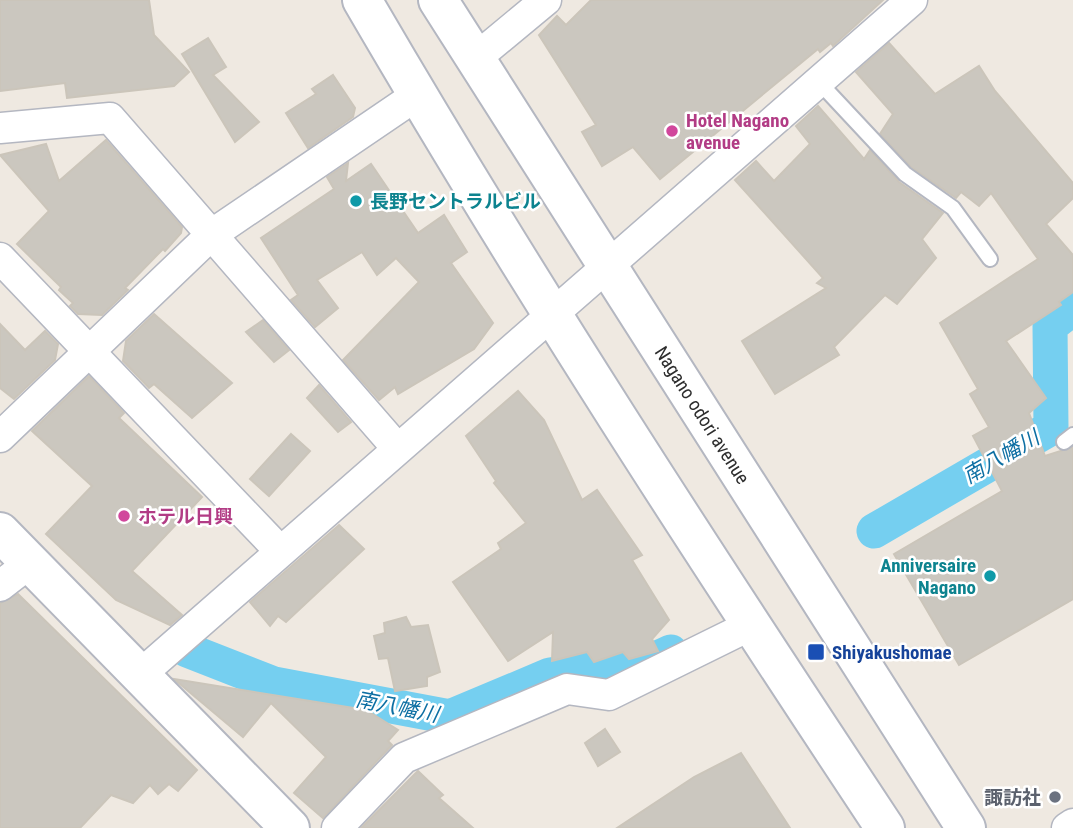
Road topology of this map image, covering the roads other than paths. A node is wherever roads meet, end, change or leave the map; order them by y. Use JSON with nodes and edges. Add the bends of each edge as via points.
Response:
{"nodes":[{"id":1,"x":362,"y":0,"type":"edge"},
{"id":2,"x":438,"y":0,"type":"edge"},
{"id":3,"x":546,"y":0,"type":"edge"},
{"id":4,"x":912,"y":0,"type":"edge"},
{"id":5,"x":476,"y":58,"type":"junction"},
{"id":6,"x":818,"y":81,"type":"junction"},
{"id":7,"x":417,"y":95,"type":"junction"},
{"id":8,"x":0,"y":128,"type":"edge"},
{"id":9,"x":211,"y":234,"type":"junction"},
{"id":10,"x":0,"y":258,"type":"edge"},
{"id":11,"x":990,"y":259,"type":"dead end"},
{"id":12,"x":606,"y":265,"type":"junction"},
{"id":13,"x":552,"y":312,"type":"junction"},
{"id":14,"x":89,"y":352,"type":"junction"},
{"id":15,"x":0,"y":437,"type":"edge"},
{"id":16,"x":397,"y":448,"type":"junction"},
{"id":17,"x":0,"y":532,"type":"edge"},
{"id":18,"x":281,"y":551,"type":"junction"},
{"id":19,"x":31,"y":562,"type":"junction"},
{"id":20,"x":0,"y":586,"type":"edge"},
{"id":21,"x":751,"y":625,"type":"junction"},
{"id":22,"x":141,"y":674,"type":"junction"},
{"id":23,"x":1073,"y":824,"type":"edge"},
{"id":24,"x":290,"y":828,"type":"edge"},
{"id":25,"x":337,"y":828,"type":"edge"},
{"id":26,"x":885,"y":828,"type":"edge"},
{"id":27,"x":966,"y":828,"type":"edge"},
{"id":28,"x":1067,"y":828,"type":"edge"}],
"edges":[{"from":1,"to":7,"type":"street"},
{"from":2,"to":5,"type":"street","name":"Nagano odori avenue"},
{"from":3,"to":5,"type":"street"},
{"from":4,"to":6,"type":"street"},
{"from":5,"to":12,"type":"street","name":"Nagano odori avenue"},
{"from":6,"to":11,"type":"lane","via":[[905,174],[953,208]]},
{"from":6,"to":12,"type":"street"},
{"from":7,"to":9,"type":"street"},
{"from":7,"to":13,"type":"street"},
{"from":8,"to":9,"type":"street","via":[[110,118]]},
{"from":9,"to":14,"type":"street"},
{"from":9,"to":16,"type":"street"},
{"from":10,"to":14,"type":"street"},
{"from":12,"to":13,"type":"street"},
{"from":12,"to":27,"type":"street","name":"Nagano odori avenue"},
{"from":13,"to":16,"type":"street"},
{"from":13,"to":21,"type":"street"},
{"from":14,"to":15,"type":"street"},
{"from":14,"to":18,"type":"street"},
{"from":16,"to":18,"type":"street"},
{"from":17,"to":19,"type":"street"},
{"from":18,"to":22,"type":"street"},
{"from":19,"to":20,"type":"street"},
{"from":19,"to":22,"type":"street"},
{"from":21,"to":25,"type":"street","via":[[609,695],[568,689],[404,758]]},
{"from":21,"to":26,"type":"street"},
{"from":22,"to":24,"type":"street"},
{"from":23,"to":28,"type":"street"}]}
